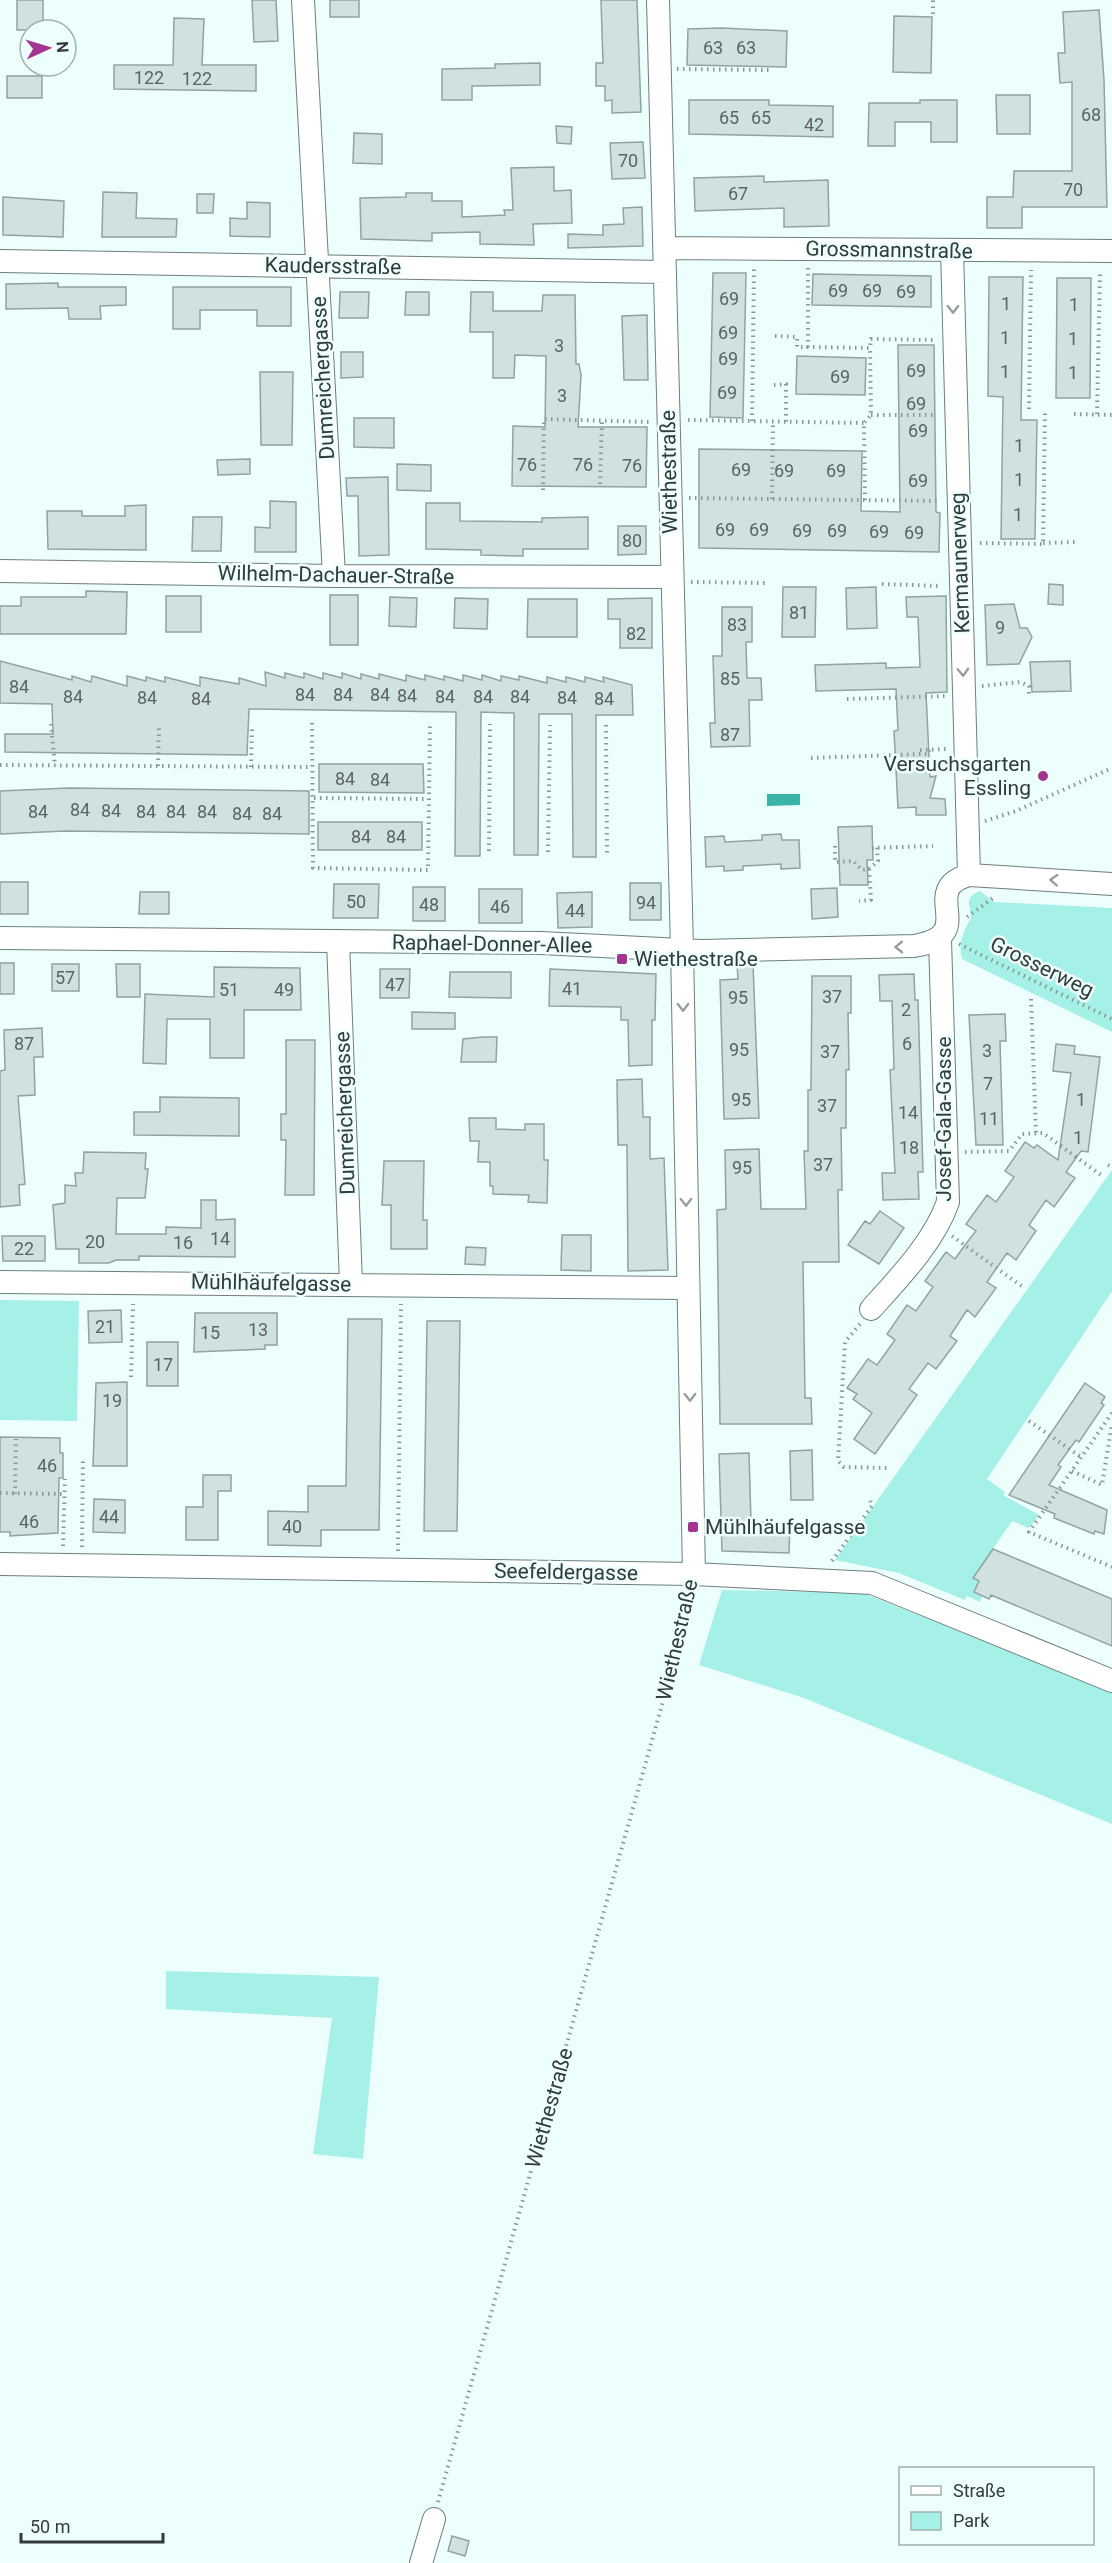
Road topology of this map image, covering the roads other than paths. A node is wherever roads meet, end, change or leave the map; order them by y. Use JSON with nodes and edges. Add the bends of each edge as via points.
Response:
{"nodes":[{"id":1,"x":303,"y":0,"type":"edge"},
{"id":2,"x":658,"y":0,"type":"edge"},
{"id":3,"x":665,"y":248,"type":"junction"},
{"id":4,"x":952,"y":250,"type":"junction"},
{"id":5,"x":1106,"y":251,"type":"edge"},
{"id":6,"x":0,"y":261,"type":"edge"},
{"id":7,"x":317,"y":266,"type":"junction"},
{"id":8,"x":665,"y":272,"type":"junction"},
{"id":9,"x":0,"y":571,"type":"edge"},
{"id":10,"x":334,"y":576,"type":"junction"},
{"id":11,"x":671,"y":579,"type":"junction"},
{"id":12,"x":969,"y":875,"type":"junction"},
{"id":13,"x":1112,"y":884,"type":"edge"},
{"id":14,"x":0,"y":938,"type":"edge"},
{"id":15,"x":338,"y":941,"type":"junction"},
{"id":16,"x":949,"y":942,"type":"junction"},
{"id":17,"x":682,"y":949,"type":"junction"},
{"id":18,"x":0,"y":1282,"type":"edge"},
{"id":19,"x":351,"y":1284,"type":"junction"},
{"id":20,"x":687,"y":1288,"type":"junction"},
{"id":21,"x":871,"y":1309,"type":"road end"},
{"id":22,"x":0,"y":1564,"type":"edge"},
{"id":23,"x":694,"y":1574,"type":"junction"},
{"id":24,"x":1112,"y":1681,"type":"edge"},
{"id":25,"x":434,"y":2519,"type":"road end"},
{"id":26,"x":421,"y":2563,"type":"edge"}],
"edges":[{"from":1,"to":7,"type":"street","name":"Dumreichergasse"},
{"from":2,"to":3,"type":"street","name":"Wiethestraße"},
{"from":3,"to":4,"type":"street","name":"Grossmannstraße"},
{"from":3,"to":8,"type":"street","name":"Wiethestraße"},
{"from":4,"to":5,"type":"street","name":"Grossmannstraße"},
{"from":4,"to":12,"type":"street","name":"Kermaunerweg","one_way":true},
{"from":6,"to":7,"type":"street","name":"Kaudersstraße"},
{"from":7,"to":8,"type":"street","name":"Kaudersstraße"},
{"from":7,"to":10,"type":"street","name":"Dumreichergasse"},
{"from":8,"to":11,"type":"street","name":"Wiethestraße"},
{"from":9,"to":10,"type":"street","name":"Wilhelm-Dachauer-Straße"},
{"from":10,"to":11,"type":"street","name":"Wilhelm-Dachauer-Straße"},
{"from":11,"to":17,"type":"street","name":"Wiethestraße"},
{"from":13,"to":12,"type":"street","one_way":true},
{"from":12,"to":16,"type":"street","via":[[956,878],[948,888]]},
{"from":14,"to":15,"type":"street","name":"Raphael-Donner-Allee"},
{"from":15,"to":17,"type":"street","name":"Raphael-Donner-Allee"},
{"from":15,"to":19,"type":"street","name":"Dumreichergasse"},
{"from":16,"to":17,"type":"street","name":"Raphael-Donner-Allee","one_way":true,"via":[[914,946]]},
{"from":16,"to":21,"type":"street","name":"Josef-Gala-Gasse","via":[[948,1202],[899,1278]]},
{"from":17,"to":20,"type":"street","name":"Wiethestraße","one_way":true},
{"from":18,"to":19,"type":"street","name":"Mühlhäufelgasse"},
{"from":19,"to":20,"type":"street","name":"Mühlhäufelgasse"},
{"from":20,"to":23,"type":"street","name":"Wiethestraße","one_way":true},
{"from":22,"to":23,"type":"street","name":"Seefeldergasse"},
{"from":23,"to":24,"type":"street","name":"Seefeldergasse","via":[[872,1583]]},
{"from":25,"to":26,"type":"street"}]}
